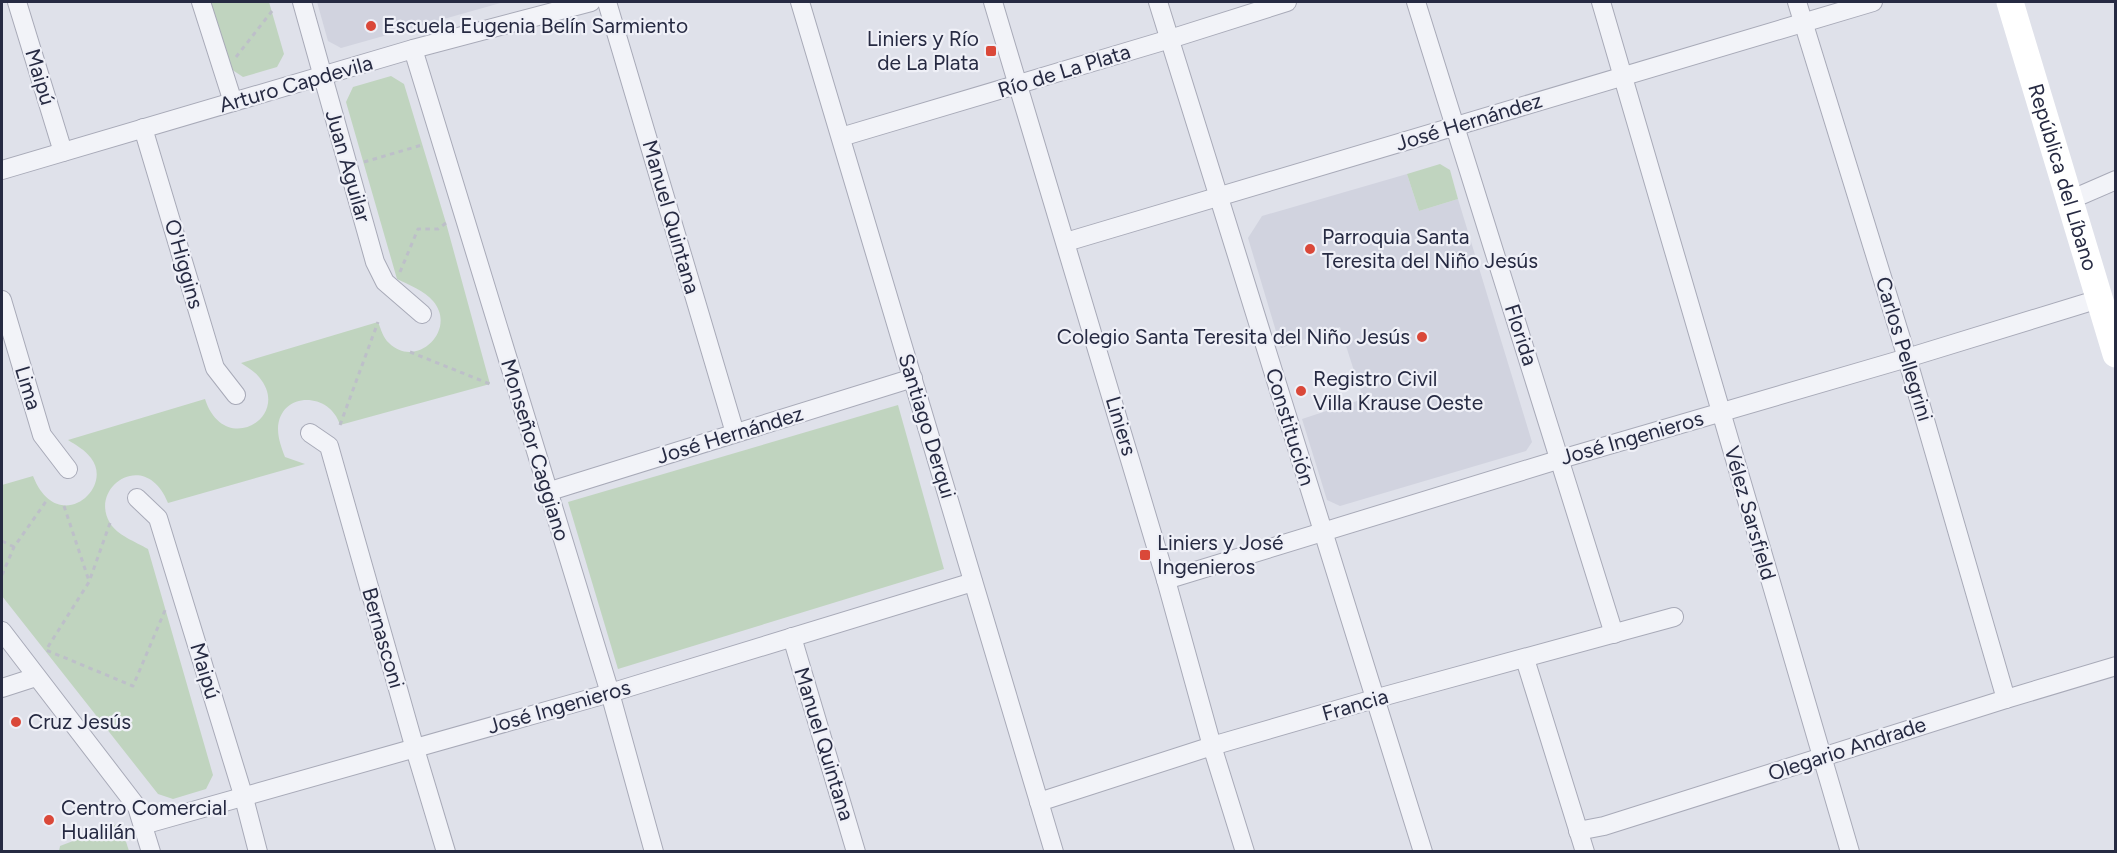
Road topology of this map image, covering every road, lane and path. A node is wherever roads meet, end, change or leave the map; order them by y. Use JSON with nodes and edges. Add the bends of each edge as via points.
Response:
{"nodes":[{"id":1,"x":17,"y":2,"type":"edge"},
{"id":2,"x":201,"y":2,"type":"edge"},
{"id":3,"x":302,"y":2,"type":"edge"},
{"id":4,"x":591,"y":2,"type":"edge"},
{"id":5,"x":607,"y":2,"type":"edge"},
{"id":6,"x":800,"y":2,"type":"edge"},
{"id":7,"x":993,"y":2,"type":"edge"},
{"id":8,"x":1158,"y":2,"type":"edge"},
{"id":9,"x":1287,"y":2,"type":"edge"},
{"id":10,"x":1416,"y":2,"type":"edge"},
{"id":11,"x":1601,"y":2,"type":"edge"},
{"id":12,"x":1797,"y":2,"type":"edge"},
{"id":13,"x":1873,"y":2,"type":"edge"},
{"id":14,"x":2010,"y":2,"type":"edge"},
{"id":15,"x":272,"y":11,"type":"dead end"},
{"id":16,"x":1803,"y":24,"type":"junction"},
{"id":17,"x":1170,"y":39,"type":"junction"},
{"id":18,"x":413,"y":49,"type":"junction"},
{"id":19,"x":235,"y":59,"type":"dead end"},
{"id":20,"x":323,"y":76,"type":"junction"},
{"id":21,"x":1624,"y":76,"type":"junction"},
{"id":22,"x":1019,"y":84,"type":"junction"},
{"id":23,"x":233,"y":102,"type":"junction"},
{"id":24,"x":1455,"y":126,"type":"junction"},
{"id":25,"x":143,"y":128,"type":"junction"},
{"id":26,"x":841,"y":137,"type":"junction"},
{"id":27,"x":422,"y":145,"type":"dead end"},
{"id":28,"x":63,"y":152,"type":"junction"},
{"id":29,"x":364,"y":162,"type":"dead end"},
{"id":30,"x":2,"y":170,"type":"edge"},
{"id":31,"x":2115,"y":180,"type":"edge"},
{"id":32,"x":1218,"y":197,"type":"junction"},
{"id":33,"x":2070,"y":200,"type":"junction"},
{"id":34,"x":446,"y":223,"type":"dead end"},
{"id":35,"x":1066,"y":242,"type":"junction"},
{"id":36,"x":397,"y":279,"type":"dead end"},
{"id":37,"x":2099,"y":299,"type":"junction"},
{"id":38,"x":2,"y":300,"type":"edge"},
{"id":39,"x":422,"y":314,"type":"dead end"},
{"id":40,"x":378,"y":322,"type":"dead end"},
{"id":41,"x":410,"y":352,"type":"dead end"},
{"id":42,"x":2115,"y":354,"type":"edge"},
{"id":43,"x":1907,"y":358,"type":"junction"},
{"id":44,"x":913,"y":378,"type":"junction"},
{"id":45,"x":490,"y":384,"type":"dead end"},
{"id":46,"x":236,"y":395,"type":"dead end"},
{"id":47,"x":1720,"y":412,"type":"junction"},
{"id":48,"x":340,"y":425,"type":"dead end"},
{"id":49,"x":310,"y":433,"type":"dead end"},
{"id":50,"x":735,"y":434,"type":"junction"},
{"id":51,"x":1561,"y":459,"type":"junction"},
{"id":52,"x":68,"y":469,"type":"dead end"},
{"id":53,"x":547,"y":492,"type":"junction"},
{"id":54,"x":137,"y":498,"type":"dead end"},
{"id":55,"x":47,"y":500,"type":"dead end"},
{"id":56,"x":64,"y":506,"type":"dead end"},
{"id":57,"x":110,"y":523,"type":"dead end"},
{"id":58,"x":1323,"y":532,"type":"junction"},
{"id":59,"x":2,"y":541,"type":"edge"},
{"id":60,"x":14,"y":548,"type":"junction"},
{"id":61,"x":2,"y":575,"type":"edge"},
{"id":62,"x":1166,"y":579,"type":"junction"},
{"id":63,"x":89,"y":582,"type":"junction"},
{"id":64,"x":973,"y":582,"type":"junction"},
{"id":65,"x":166,"y":608,"type":"dead end"},
{"id":66,"x":1674,"y":617,"type":"dead end"},
{"id":67,"x":2,"y":631,"type":"edge"},
{"id":68,"x":1614,"y":634,"type":"junction"},
{"id":69,"x":792,"y":638,"type":"junction"},
{"id":70,"x":1525,"y":659,"type":"junction"},
{"id":71,"x":2115,"y":666,"type":"edge"},
{"id":72,"x":36,"y":676,"type":"junction"},
{"id":73,"x":2,"y":688,"type":"edge"},
{"id":74,"x":610,"y":693,"type":"junction"},
{"id":75,"x":1374,"y":699,"type":"junction"},
{"id":76,"x":2006,"y":699,"type":"junction"},
{"id":77,"x":1212,"y":746,"type":"junction"},
{"id":78,"x":415,"y":749,"type":"junction"},
{"id":79,"x":1822,"y":756,"type":"junction"},
{"id":80,"x":244,"y":798,"type":"junction"},
{"id":81,"x":1039,"y":802,"type":"junction"},
{"id":82,"x":142,"y":825,"type":"junction"},
{"id":83,"x":1578,"y":831,"type":"junction"},
{"id":84,"x":151,"y":852,"type":"edge"},
{"id":85,"x":258,"y":852,"type":"edge"},
{"id":86,"x":446,"y":852,"type":"edge"},
{"id":87,"x":654,"y":852,"type":"edge"},
{"id":88,"x":856,"y":852,"type":"edge"},
{"id":89,"x":1054,"y":852,"type":"edge"},
{"id":90,"x":1245,"y":852,"type":"edge"},
{"id":91,"x":1423,"y":852,"type":"edge"},
{"id":92,"x":1585,"y":852,"type":"edge"},
{"id":93,"x":1850,"y":852,"type":"edge"}],
"edges":[{"from":1,"to":28,"type":"street","name":"Maipú"},
{"from":2,"to":23,"type":"street"},
{"from":3,"to":20,"type":"street","name":"Juan Aguilar"},
{"from":4,"to":18,"type":"street","name":"Arturo Capdevila"},
{"from":5,"to":50,"type":"street","name":"Manuel Quintana"},
{"from":6,"to":26,"type":"street","name":"Santiago Derqui"},
{"from":7,"to":22,"type":"street","name":"Liniers"},
{"from":8,"to":17,"type":"street","name":"Constitución"},
{"from":9,"to":17,"type":"street","name":"Río de La Plata"},
{"from":10,"to":24,"type":"street","name":"Florida"},
{"from":11,"to":21,"type":"street","name":"Vélez Sarsfield"},
{"from":12,"to":16,"type":"street","name":"Carlos Pellegrini"},
{"from":13,"to":16,"type":"street","name":"José Hernández"},
{"from":14,"to":33,"type":"main road","name":"República del Líbano"},
{"from":15,"to":19,"type":"path"},
{"from":16,"to":21,"type":"street","name":"José Hernández"},
{"from":16,"to":43,"type":"street","name":"Carlos Pellegrini"},
{"from":17,"to":22,"type":"street","name":"Río de La Plata"},
{"from":17,"to":32,"type":"street","name":"Constitución"},
{"from":18,"to":20,"type":"street","name":"Arturo Capdevila"},
{"from":18,"to":53,"type":"street","name":"Monseñor Caggiano"},
{"from":20,"to":23,"type":"street","name":"Arturo Capdevila"},
{"from":20,"to":39,"type":"street","name":"Juan Aguilar","via":[[375,262],[385,282]]},
{"from":21,"to":24,"type":"street","name":"José Hernández"},
{"from":21,"to":47,"type":"street","name":"Vélez Sarsfield"},
{"from":22,"to":26,"type":"street","name":"Río de La Plata"},
{"from":22,"to":35,"type":"street","name":"Liniers"},
{"from":23,"to":25,"type":"street","name":"Arturo Capdevila"},
{"from":24,"to":32,"type":"street","name":"José Hernández"},
{"from":24,"to":51,"type":"street","name":"Florida"},
{"from":25,"to":28,"type":"street","name":"Arturo Capdevila"},
{"from":25,"to":46,"type":"street","name":"O'Higgins","via":[[215,368]]},
{"from":26,"to":44,"type":"street","name":"Santiago Derqui"},
{"from":27,"to":29,"type":"path"},
{"from":28,"to":30,"type":"street","name":"Arturo Capdevila"},
{"from":31,"to":33,"type":"street"},
{"from":32,"to":35,"type":"street","name":"José Hernández"},
{"from":32,"to":58,"type":"street","name":"Constitución"},
{"from":33,"to":37,"type":"main road","name":"República del Líbano"},
{"from":34,"to":36,"type":"path","via":[[438,229],[418,229]]},
{"from":35,"to":62,"type":"street","name":"Liniers"},
{"from":37,"to":42,"type":"main road","name":"República del Líbano"},
{"from":37,"to":43,"type":"street","name":"José Ingenieros"},
{"from":38,"to":52,"type":"street","name":"Lima","via":[[42,435]]},
{"from":40,"to":48,"type":"path"},
{"from":41,"to":45,"type":"path"},
{"from":43,"to":47,"type":"street","name":"José Ingenieros"},
{"from":43,"to":76,"type":"street","name":"Carlos Pellegrini"},
{"from":44,"to":50,"type":"street","name":"José Hernández"},
{"from":44,"to":64,"type":"street","name":"Santiago Derqui"},
{"from":47,"to":51,"type":"street","name":"José Ingenieros"},
{"from":47,"to":79,"type":"street","name":"Vélez Sarsfield"},
{"from":49,"to":78,"type":"street","name":"Bernasconi","via":[[329,447]]},
{"from":50,"to":53,"type":"street","name":"José Hernández"},
{"from":51,"to":58,"type":"street","name":"José Ingenieros"},
{"from":51,"to":68,"type":"street","name":"Florida"},
{"from":53,"to":74,"type":"street","name":"Monseñor Caggiano"},
{"from":54,"to":80,"type":"street","name":"Maipú","via":[[158,518]]},
{"from":55,"to":60,"type":"path"},
{"from":56,"to":63,"type":"path"},
{"from":57,"to":63,"type":"path"},
{"from":58,"to":62,"type":"street","name":"José Ingenieros"},
{"from":58,"to":75,"type":"street","name":"Constitución"},
{"from":59,"to":60,"type":"path"},
{"from":60,"to":61,"type":"path"},
{"from":62,"to":77,"type":"street","name":"Liniers"},
{"from":63,"to":65,"type":"path","via":[[46,650],[133,686]]},
{"from":64,"to":69,"type":"street","name":"José Ingenieros"},
{"from":64,"to":81,"type":"street","name":"Santiago Derqui"},
{"from":66,"to":68,"type":"street","name":"Francia"},
{"from":67,"to":72,"type":"street"},
{"from":68,"to":70,"type":"street","name":"Francia"},
{"from":69,"to":74,"type":"street","name":"José Ingenieros"},
{"from":69,"to":88,"type":"street","name":"Manuel Quintana"},
{"from":70,"to":75,"type":"street","name":"Francia"},
{"from":70,"to":83,"type":"street"},
{"from":71,"to":76,"type":"street","name":"Olegario Andrade"},
{"from":72,"to":73,"type":"street"},
{"from":72,"to":82,"type":"street","via":[[137,807]]},
{"from":74,"to":78,"type":"street","name":"José Ingenieros"},
{"from":74,"to":87,"type":"street","name":"Monseñor Caggiano"},
{"from":75,"to":77,"type":"street","name":"Francia"},
{"from":75,"to":91,"type":"street","name":"Constitución"},
{"from":76,"to":79,"type":"street","name":"Olegario Andrade"},
{"from":77,"to":81,"type":"street","name":"Francia"},
{"from":77,"to":90,"type":"street","name":"Liniers"},
{"from":78,"to":80,"type":"street","name":"José Ingenieros"},
{"from":78,"to":86,"type":"street","name":"Bernasconi"},
{"from":79,"to":83,"type":"street","name":"Olegario Andrade"},
{"from":79,"to":93,"type":"street","name":"Vélez Sarsfield"},
{"from":80,"to":82,"type":"street","name":"José Ingenieros"},
{"from":80,"to":85,"type":"street","name":"Maipú"},
{"from":81,"to":89,"type":"street","name":"Santiago Derqui"},
{"from":82,"to":84,"type":"street"},
{"from":83,"to":92,"type":"street"}]}
